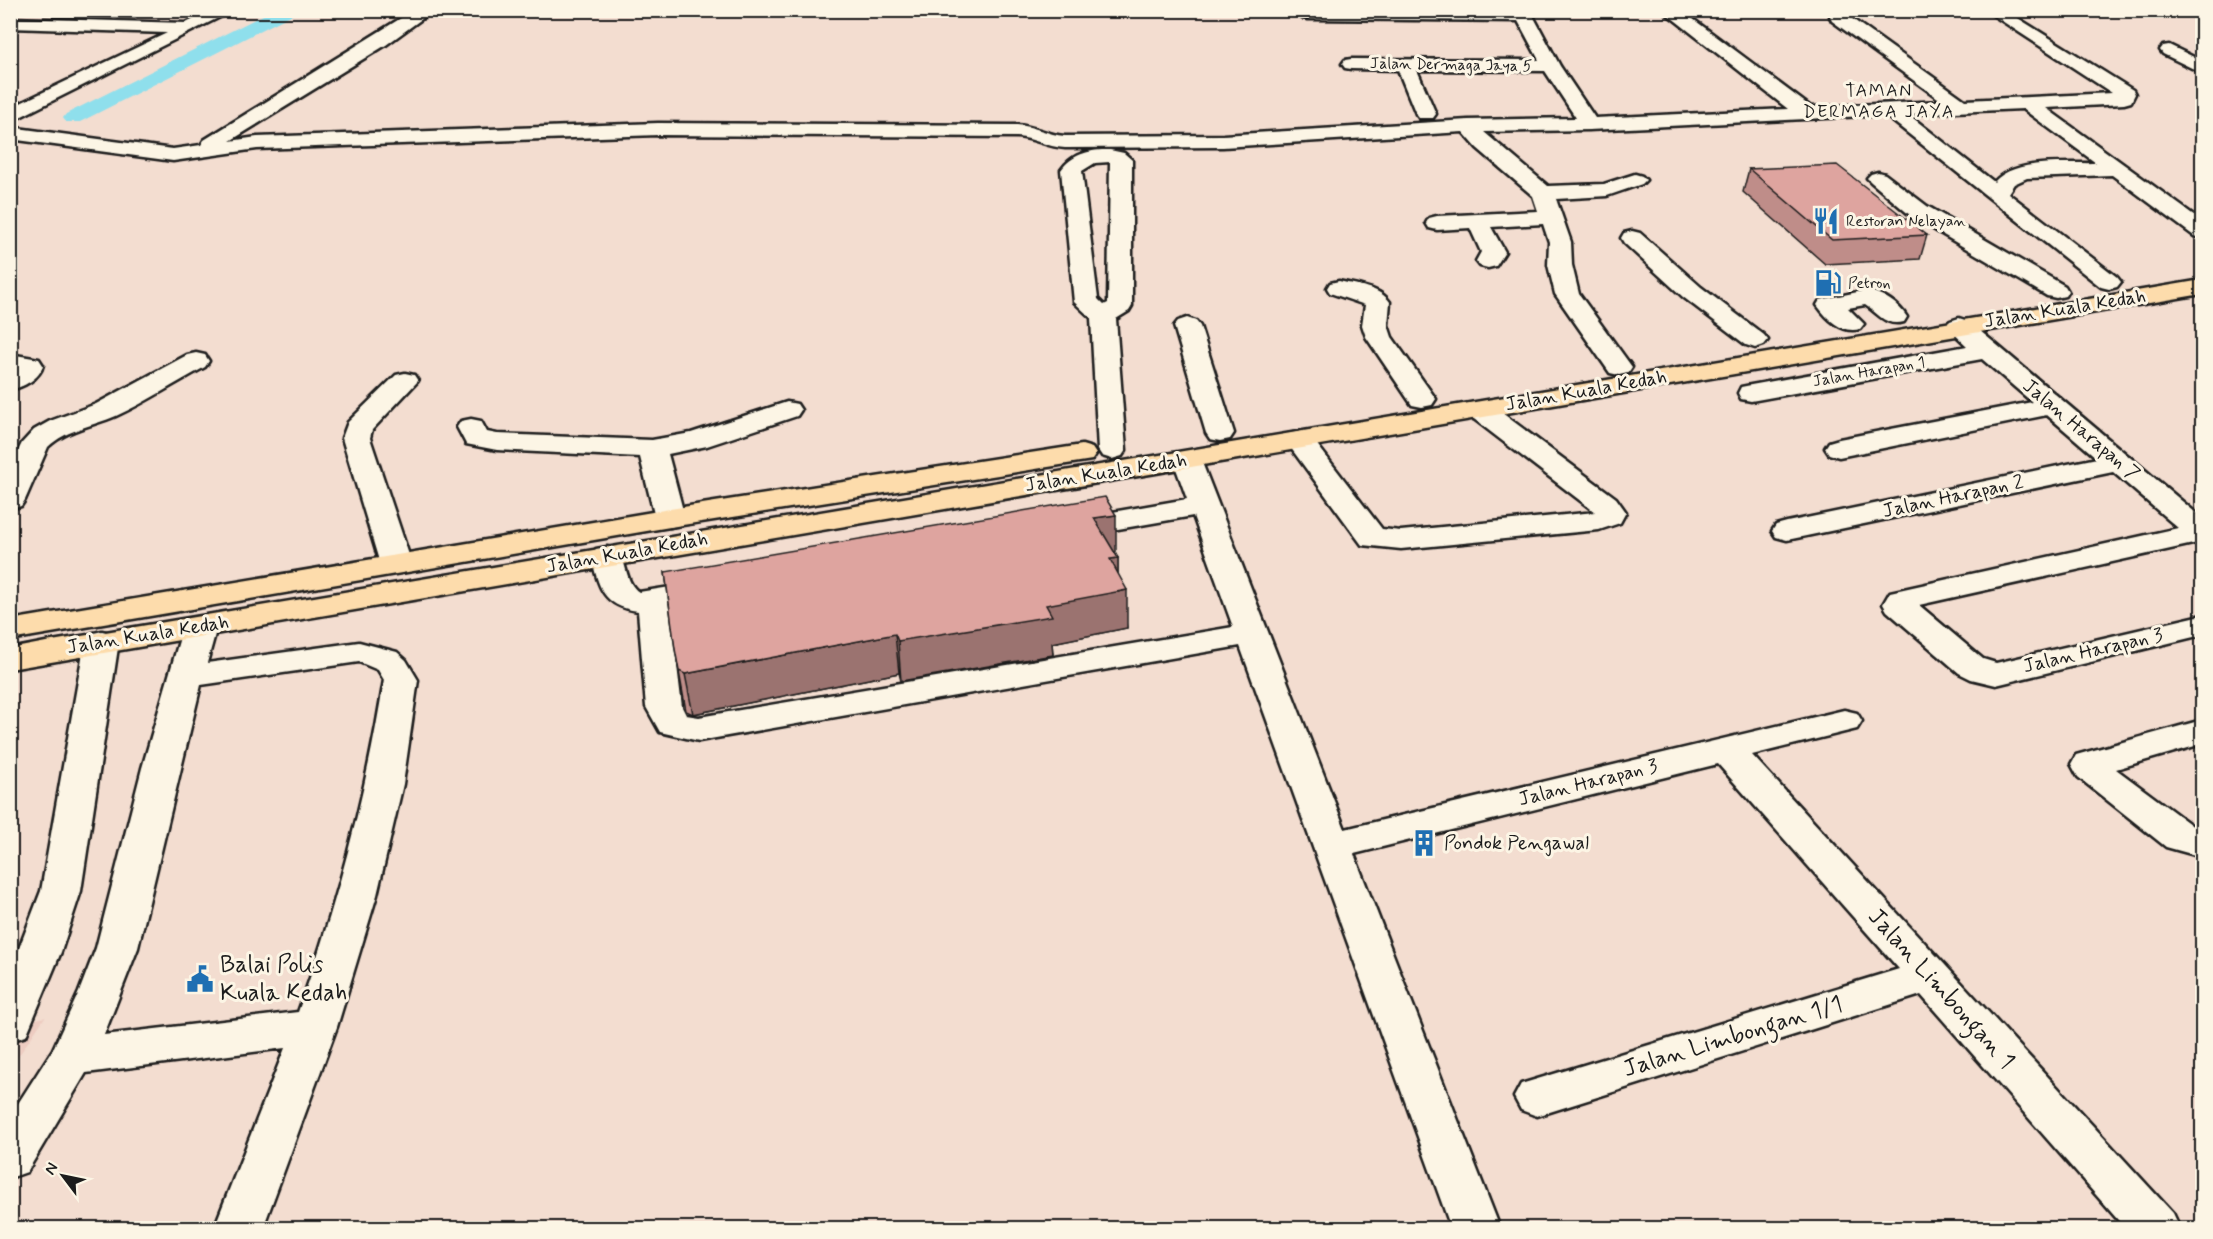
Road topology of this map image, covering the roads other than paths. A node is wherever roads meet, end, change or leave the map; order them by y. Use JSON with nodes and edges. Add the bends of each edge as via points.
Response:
{"nodes":[{"id":1,"x":226,"y":10,"type":"edge"},
{"id":2,"x":426,"y":10,"type":"edge"},
{"id":3,"x":1670,"y":10,"type":"edge"},
{"id":4,"x":1993,"y":10,"type":"edge"},
{"id":5,"x":1308,"y":14,"type":"dead end"},
{"id":6,"x":1522,"y":14,"type":"edge"},
{"id":7,"x":1838,"y":17,"type":"dead end"},
{"id":8,"x":10,"y":23,"type":"edge"},
{"id":9,"x":189,"y":28,"type":"junction"},
{"id":10,"x":2169,"y":50,"type":"dead end"},
{"id":11,"x":1351,"y":64,"type":"dead end"},
{"id":12,"x":1405,"y":64,"type":"junction"},
{"id":13,"x":1551,"y":66,"type":"junction"},
{"id":14,"x":2202,"y":68,"type":"edge"},
{"id":15,"x":2026,"y":102,"type":"junction"},
{"id":16,"x":1960,"y":105,"type":"junction"},
{"id":17,"x":1889,"y":109,"type":"junction"},
{"id":18,"x":1426,"y":114,"type":"dead end"},
{"id":19,"x":1807,"y":114,"type":"junction"},
{"id":20,"x":10,"y":116,"type":"edge"},
{"id":21,"x":1589,"y":124,"type":"junction"},
{"id":22,"x":1468,"y":126,"type":"junction"},
{"id":23,"x":10,"y":134,"type":"edge"},
{"id":24,"x":195,"y":153,"type":"junction"},
{"id":25,"x":2118,"y":168,"type":"junction"},
{"id":26,"x":1878,"y":178,"type":"dead end"},
{"id":27,"x":1635,"y":180,"type":"dead end"},
{"id":28,"x":1542,"y":193,"type":"junction"},
{"id":29,"x":1996,"y":194,"type":"junction"},
{"id":30,"x":1551,"y":217,"type":"junction"},
{"id":31,"x":1476,"y":221,"type":"junction"},
{"id":32,"x":1437,"y":223,"type":"dead end"},
{"id":33,"x":2202,"y":231,"type":"edge"},
{"id":34,"x":1632,"y":238,"type":"dead end"},
{"id":35,"x":1488,"y":261,"type":"dead end"},
{"id":36,"x":2202,"y":267,"type":"edge"},
{"id":37,"x":2109,"y":282,"type":"junction"},
{"id":38,"x":2202,"y":287,"type":"edge"},
{"id":39,"x":1339,"y":288,"type":"dead end"},
{"id":40,"x":2056,"y":291,"type":"junction"},
{"id":41,"x":1103,"y":316,"type":"junction"},
{"id":42,"x":1187,"y":326,"type":"dead end"},
{"id":43,"x":1959,"y":326,"type":"junction"},
{"id":44,"x":1755,"y":340,"type":"junction"},
{"id":45,"x":1988,"y":350,"type":"junction"},
{"id":46,"x":1804,"y":353,"type":"junction"},
{"id":47,"x":196,"y":361,"type":"dead end"},
{"id":48,"x":10,"y":362,"type":"edge"},
{"id":49,"x":1619,"y":367,"type":"junction"},
{"id":50,"x":405,"y":381,"type":"dead end"},
{"id":51,"x":10,"y":382,"type":"edge"},
{"id":52,"x":1751,"y":393,"type":"dead end"},
{"id":53,"x":1422,"y":399,"type":"junction"},
{"id":54,"x":2053,"y":406,"type":"junction"},
{"id":55,"x":787,"y":410,"type":"dead end"},
{"id":56,"x":1480,"y":410,"type":"junction"},
{"id":57,"x":471,"y":427,"type":"dead end"},
{"id":58,"x":1220,"y":433,"type":"junction"},
{"id":59,"x":1299,"y":440,"type":"junction"},
{"id":60,"x":23,"y":441,"type":"edge"},
{"id":61,"x":1839,"y":448,"type":"dead end"},
{"id":62,"x":652,"y":449,"type":"junction"},
{"id":63,"x":1112,"y":450,"type":"junction"},
{"id":64,"x":1186,"y":460,"type":"junction"},
{"id":65,"x":2119,"y":462,"type":"junction"},
{"id":66,"x":10,"y":500,"type":"edge"},
{"id":67,"x":1203,"y":505,"type":"junction"},
{"id":68,"x":670,"y":518,"type":"junction"},
{"id":69,"x":1787,"y":531,"type":"dead end"},
{"id":70,"x":2202,"y":532,"type":"edge"},
{"id":71,"x":1039,"y":533,"type":"edge"},
{"id":72,"x":607,"y":556,"type":"junction"},
{"id":73,"x":396,"y":564,"type":"junction"},
{"id":74,"x":746,"y":584,"type":"edge"},
{"id":75,"x":176,"y":601,"type":"junction"},
{"id":76,"x":653,"y":601,"type":"junction"},
{"id":77,"x":2202,"y":626,"type":"edge"},
{"id":78,"x":200,"y":627,"type":"junction"},
{"id":79,"x":10,"y":630,"type":"edge"},
{"id":80,"x":1252,"y":633,"type":"junction"},
{"id":81,"x":102,"y":641,"type":"junction"},
{"id":82,"x":10,"y":659,"type":"edge"},
{"id":83,"x":186,"y":677,"type":"junction"},
{"id":84,"x":1844,"y":721,"type":"dead end"},
{"id":85,"x":2202,"y":732,"type":"edge"},
{"id":86,"x":1726,"y":749,"type":"junction"},
{"id":87,"x":2199,"y":843,"type":"edge"},
{"id":88,"x":1331,"y":846,"type":"junction"},
{"id":89,"x":1929,"y":976,"type":"junction"},
{"id":90,"x":10,"y":1024,"type":"edge"},
{"id":91,"x":315,"y":1027,"type":"junction"},
{"id":92,"x":72,"y":1057,"type":"junction"},
{"id":93,"x":1537,"y":1097,"type":"dead end"},
{"id":94,"x":10,"y":1158,"type":"edge"},
{"id":95,"x":239,"y":1228,"type":"edge"},
{"id":96,"x":1475,"y":1228,"type":"edge"},
{"id":97,"x":2156,"y":1228,"type":"edge"}],
"edges":[{"from":1,"to":9,"type":"street"},
{"from":2,"to":24,"type":"street"},
{"from":3,"to":19,"type":"street"},
{"from":4,"to":15,"type":"street","via":[[2126,94],[2112,100]]},
{"from":5,"to":6,"type":"street"},
{"from":6,"to":13,"type":"street"},
{"from":7,"to":16,"type":"street"},
{"from":8,"to":9,"type":"street"},
{"from":9,"to":20,"type":"street"},
{"from":10,"to":14,"type":"street"},
{"from":11,"to":12,"type":"street","name":"Jalan Dermaga Jaya 5"},
{"from":12,"to":13,"type":"street","name":"Jalan Dermaga Jaya 5"},
{"from":12,"to":18,"type":"street"},
{"from":13,"to":21,"type":"street"},
{"from":15,"to":16,"type":"street"},
{"from":15,"to":25,"type":"street"},
{"from":16,"to":17,"type":"street"},
{"from":17,"to":19,"type":"street"},
{"from":17,"to":29,"type":"street"},
{"from":19,"to":21,"type":"street"},
{"from":21,"to":22,"type":"street"},
{"from":22,"to":24,"type":"street","via":[[1223,141],[1065,142],[1024,131],[658,129],[257,143]]},
{"from":22,"to":28,"type":"street"},
{"from":23,"to":24,"type":"street","via":[[158,154]]},
{"from":25,"to":29,"type":"street","via":[[2023,172],[2007,180]]},
{"from":25,"to":33,"type":"street"},
{"from":26,"to":40,"type":"street","via":[[1919,211]]},
{"from":27,"to":28,"type":"street","via":[[1606,190]]},
{"from":28,"to":30,"type":"street"},
{"from":29,"to":37,"type":"street"},
{"from":30,"to":31,"type":"street"},
{"from":30,"to":49,"type":"street","via":[[1560,242],[1560,265],[1567,294]]},
{"from":31,"to":32,"type":"street"},
{"from":31,"to":35,"type":"street","via":[[1492,248]]},
{"from":34,"to":44,"type":"street","via":[[1692,292]]},
{"from":36,"to":37,"type":"main road","name":"Jalan Kuala Kedah"},
{"from":37,"to":40,"type":"main road","name":"Jalan Kuala Kedah"},
{"from":38,"to":43,"type":"main road","name":"Jalan Kuala Kedah"},
{"from":39,"to":53,"type":"street","via":[[1378,302],[1376,325],[1380,337]]},
{"from":40,"to":44,"type":"main road","name":"Jalan Kuala Kedah"},
{"from":41,"to":41,"type":"street","via":[[1086,302],[1071,170],[1082,160],[1116,156],[1122,160],[1120,306]]},
{"from":41,"to":63,"type":"street"},
{"from":42,"to":58,"type":"street"},
{"from":43,"to":45,"type":"street","name":"Jalan Harapan 7"},
{"from":43,"to":46,"type":"main road","name":"Jalan Kuala Kedah"},
{"from":44,"to":46,"type":"main road","via":[[1779,351]]},
{"from":44,"to":49,"type":"main road","name":"Jalan Kuala Kedah"},
{"from":45,"to":52,"type":"street","name":"Jalan Harapan 1"},
{"from":45,"to":54,"type":"street","name":"Jalan Harapan 7"},
{"from":46,"to":56,"type":"main road","name":"Jalan Kuala Kedah"},
{"from":47,"to":60,"type":"street","via":[[110,408]]},
{"from":48,"to":51,"type":"street","via":[[30,365],[29,370]]},
{"from":49,"to":53,"type":"main road","name":"Jalan Kuala Kedah"},
{"from":50,"to":73,"type":"street","via":[[358,428],[356,438]]},
{"from":53,"to":58,"type":"main road","name":"Jalan Kuala Kedah"},
{"from":54,"to":61,"type":"street"},
{"from":54,"to":65,"type":"street","name":"Jalan Harapan 7"},
{"from":55,"to":62,"type":"street","via":[[697,440]]},
{"from":56,"to":59,"type":"main road","name":"Jalan Kuala Kedah"},
{"from":56,"to":59,"type":"street","via":[[1605,504],[1611,512],[1609,517],[1401,540],[1373,538]]},
{"from":57,"to":62,"type":"street","via":[[476,438],[497,442]]},
{"from":58,"to":63,"type":"main road","name":"Jalan Kuala Kedah"},
{"from":59,"to":64,"type":"main road","name":"Jalan Kuala Kedah"},
{"from":60,"to":66,"type":"street"},
{"from":62,"to":68,"type":"street"},
{"from":63,"to":68,"type":"main road","name":"Jalan Kuala Kedah"},
{"from":64,"to":67,"type":"street"},
{"from":64,"to":72,"type":"main road","name":"Jalan Kuala Kedah"},
{"from":65,"to":69,"type":"street","name":"Jalan Harapan 2"},
{"from":65,"to":70,"type":"street","name":"Jalan Harapan 7"},
{"from":67,"to":71,"type":"street"},
{"from":67,"to":80,"type":"street"},
{"from":68,"to":73,"type":"main road","name":"Jalan Kuala Kedah"},
{"from":70,"to":77,"type":"street","name":"Jalan Harapan 3","via":[[1901,599],[1900,606],[1971,666],[1996,674]]},
{"from":72,"to":76,"type":"street","via":[[617,591],[640,603]]},
{"from":72,"to":78,"type":"main road","name":"Jalan Kuala Kedah"},
{"from":73,"to":75,"type":"main road","name":"Jalan Kuala Kedah"},
{"from":74,"to":76,"type":"street"},
{"from":75,"to":78,"type":"main road","via":[[203,605]]},
{"from":75,"to":79,"type":"main road","name":"Jalan Kuala Kedah"},
{"from":76,"to":80,"type":"street","via":[[664,707],[673,724],[699,729]]},
{"from":78,"to":81,"type":"main road","name":"Jalan Kuala Kedah"},
{"from":78,"to":83,"type":"street"},
{"from":80,"to":88,"type":"street"},
{"from":81,"to":82,"type":"main road","name":"Jalan Kuala Kedah"},
{"from":81,"to":90,"type":"street","via":[[61,891]]},
{"from":83,"to":91,"type":"street","via":[[346,652],[372,654],[397,669],[401,680],[373,836]]},
{"from":83,"to":92,"type":"street","via":[[117,948]]},
{"from":84,"to":86,"type":"street","name":"Jalan Harapan 3"},
{"from":85,"to":87,"type":"street","via":[[2090,764],[2181,837]]},
{"from":86,"to":88,"type":"street","name":"Jalan Harapan 3"},
{"from":86,"to":89,"type":"street","name":"Jalan Limbongan 1"},
{"from":88,"to":96,"type":"street"},
{"from":89,"to":93,"type":"street","name":"Jalan Limbongan 1/1"},
{"from":89,"to":97,"type":"street","name":"Jalan Limbongan 1"},
{"from":91,"to":92,"type":"street"},
{"from":91,"to":95,"type":"street"},
{"from":92,"to":94,"type":"street"}]}
